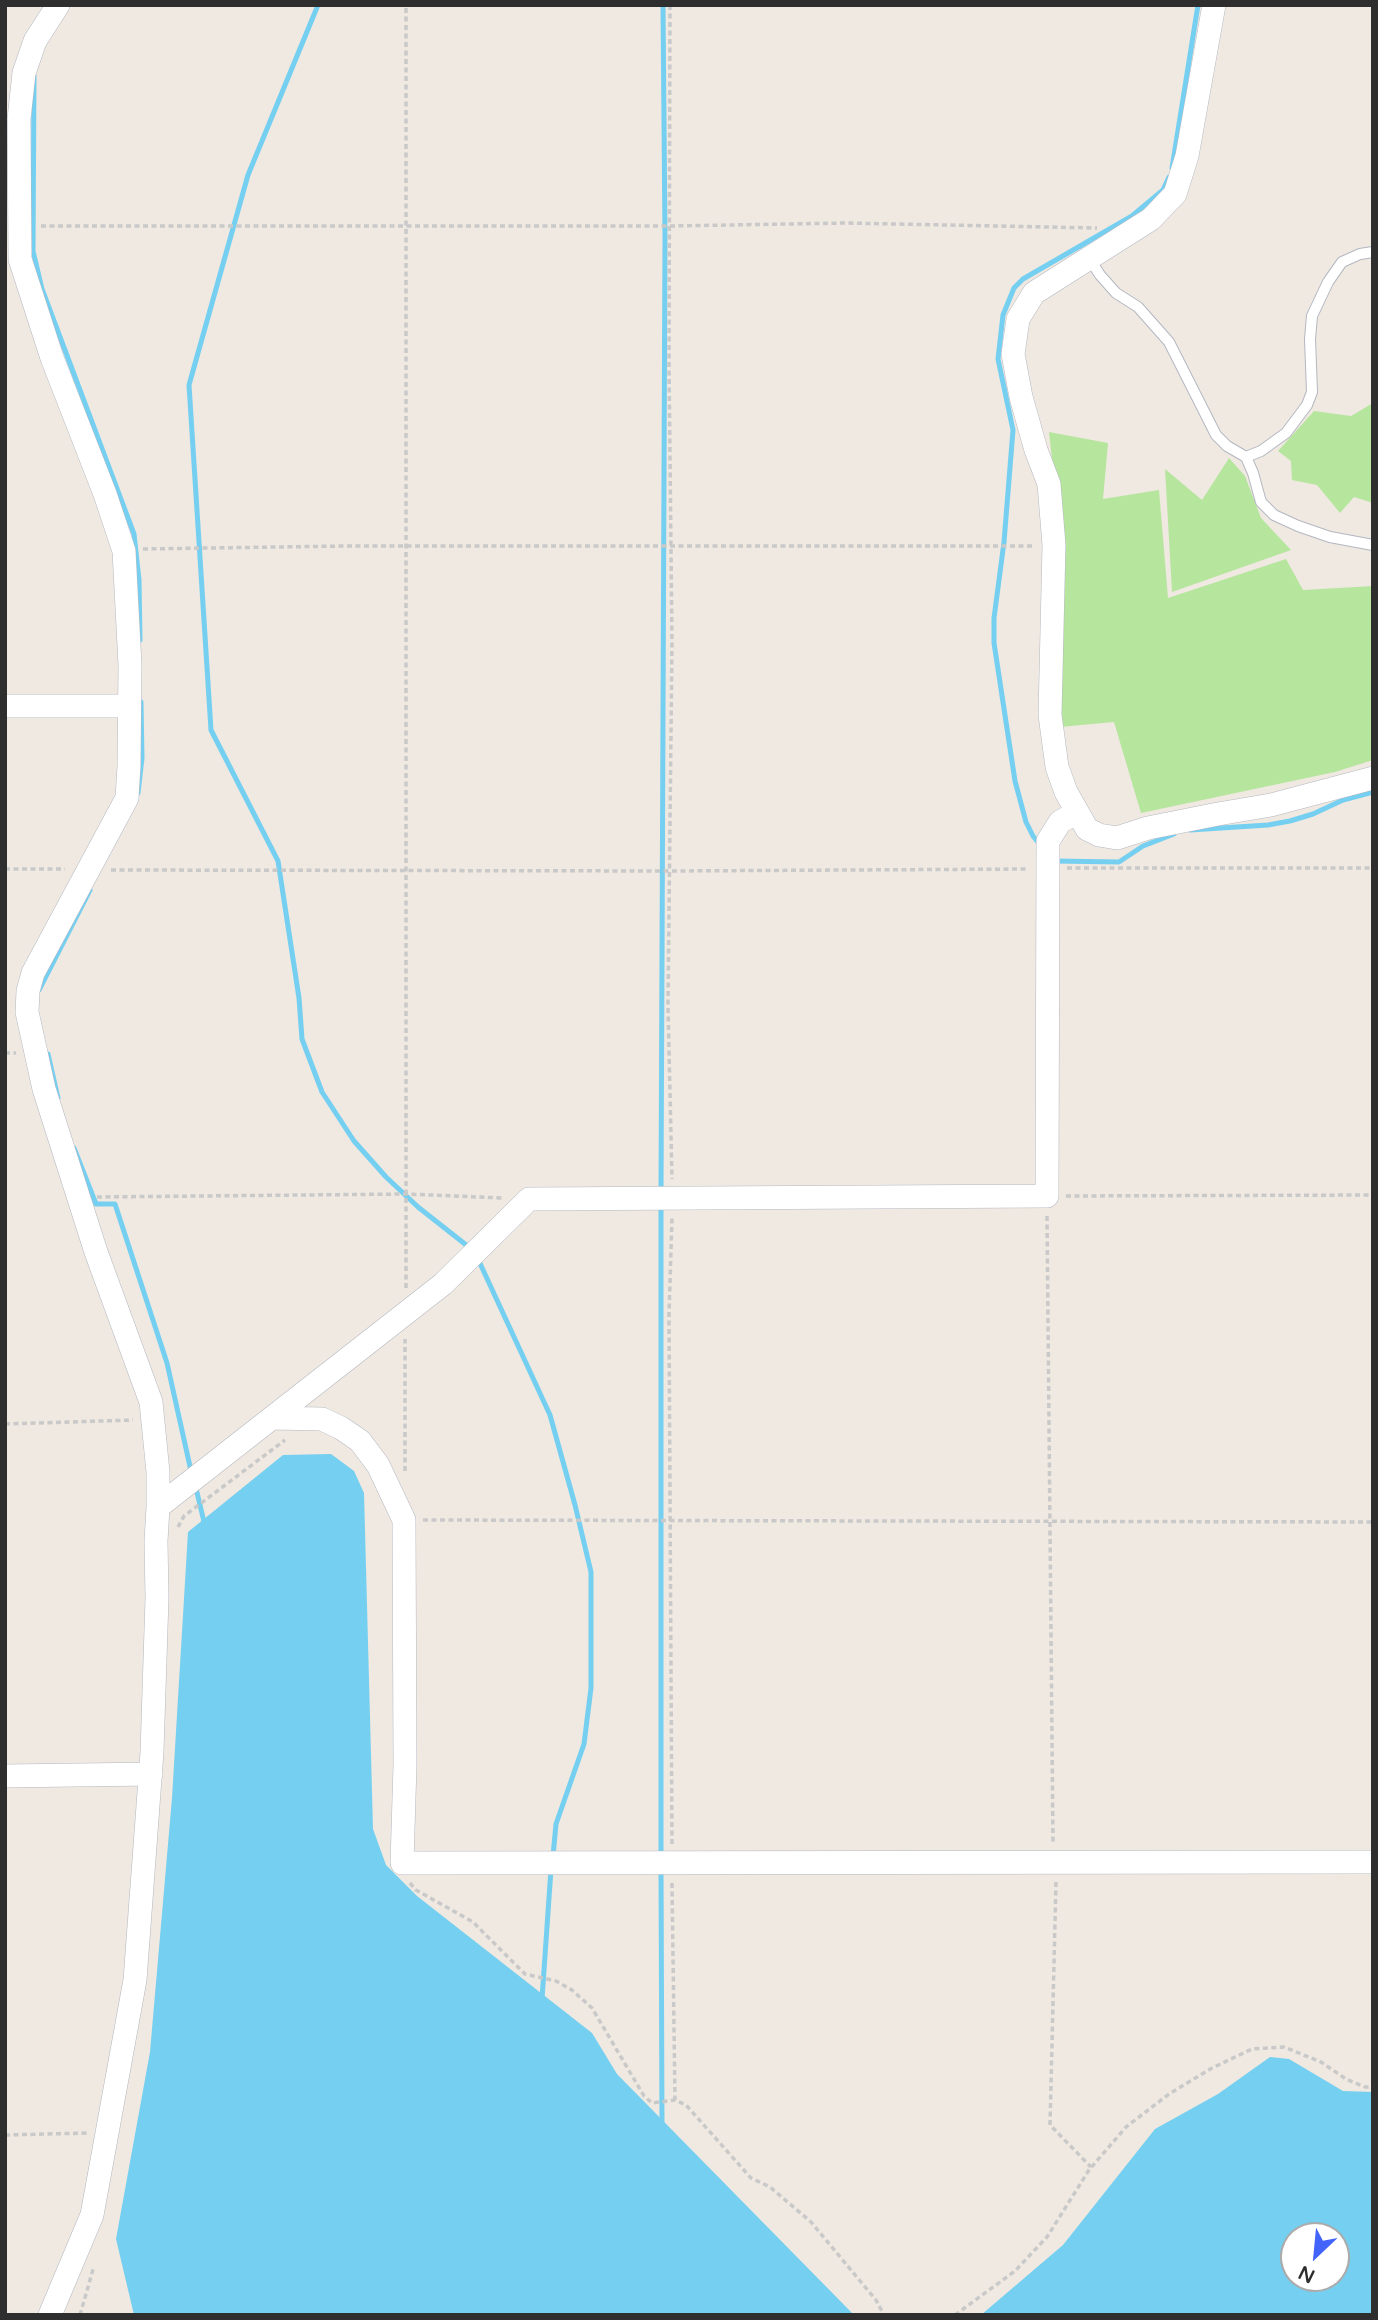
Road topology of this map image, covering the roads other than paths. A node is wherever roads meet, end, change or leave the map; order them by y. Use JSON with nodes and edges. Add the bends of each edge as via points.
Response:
{"nodes":[{"id":1,"x":58,"y":5,"type":"edge"},
{"id":2,"x":1214,"y":5,"type":"edge"},
{"id":3,"x":13,"y":102,"type":"edge"},
{"id":4,"x":13,"y":189,"type":"edge"},
{"id":5,"x":1373,"y":252,"type":"edge"},
{"id":6,"x":1089,"y":258,"type":"junction"},
{"id":7,"x":1246,"y":457,"type":"junction"},
{"id":8,"x":1373,"y":545,"type":"edge"},
{"id":9,"x":5,"y":706,"type":"edge"},
{"id":10,"x":129,"y":706,"type":"junction"},
{"id":11,"x":1373,"y":778,"type":"edge"},
{"id":12,"x":1077,"y":812,"type":"junction"},
{"id":13,"x":274,"y":1418,"type":"junction"},
{"id":14,"x":158,"y":1507,"type":"junction"},
{"id":15,"x":150,"y":1774,"type":"junction"},
{"id":16,"x":5,"y":1776,"type":"edge"},
{"id":17,"x":1373,"y":1862,"type":"edge"},
{"id":18,"x":50,"y":2315,"type":"edge"}],
"edges":[{"from":1,"to":3,"type":"street","via":[[35,41]]},
{"from":2,"to":6,"type":"street","via":[[1187,156],[1175,194],[1151,219]]},
{"from":3,"to":4,"type":"street"},
{"from":4,"to":10,"type":"street","via":[[21,226],[20,259],[124,551]]},
{"from":5,"to":7,"type":"lane","via":[[1342,262],[1312,316],[1312,392],[1307,405],[1286,433]]},
{"from":6,"to":7,"type":"lane","via":[[1116,293],[1138,307],[1169,342],[1216,435]]},
{"from":6,"to":12,"type":"street","via":[[1034,293],[1018,319],[1013,354],[1021,397],[1049,484],[1054,545],[1050,715],[1057,766]]},
{"from":7,"to":8,"type":"lane","via":[[1261,502],[1274,515],[1330,537]]},
{"from":9,"to":10,"type":"street"},
{"from":10,"to":14,"type":"street","via":[[127,798],[33,973],[27,1012],[44,1089],[96,1252],[151,1402]]},
{"from":11,"to":12,"type":"street","via":[[1117,838],[1087,829]]},
{"from":12,"to":13,"type":"street","via":[[1060,822],[1048,841],[1047,1196],[529,1199],[443,1284]]},
{"from":13,"to":14,"type":"street"},
{"from":13,"to":17,"type":"street","via":[[322,1419],[360,1441],[378,1465],[404,1520],[402,1863]]},
{"from":14,"to":15,"type":"street"},
{"from":15,"to":16,"type":"street"},
{"from":15,"to":18,"type":"street","via":[[135,1980],[108,2133],[92,2215]]}]}
